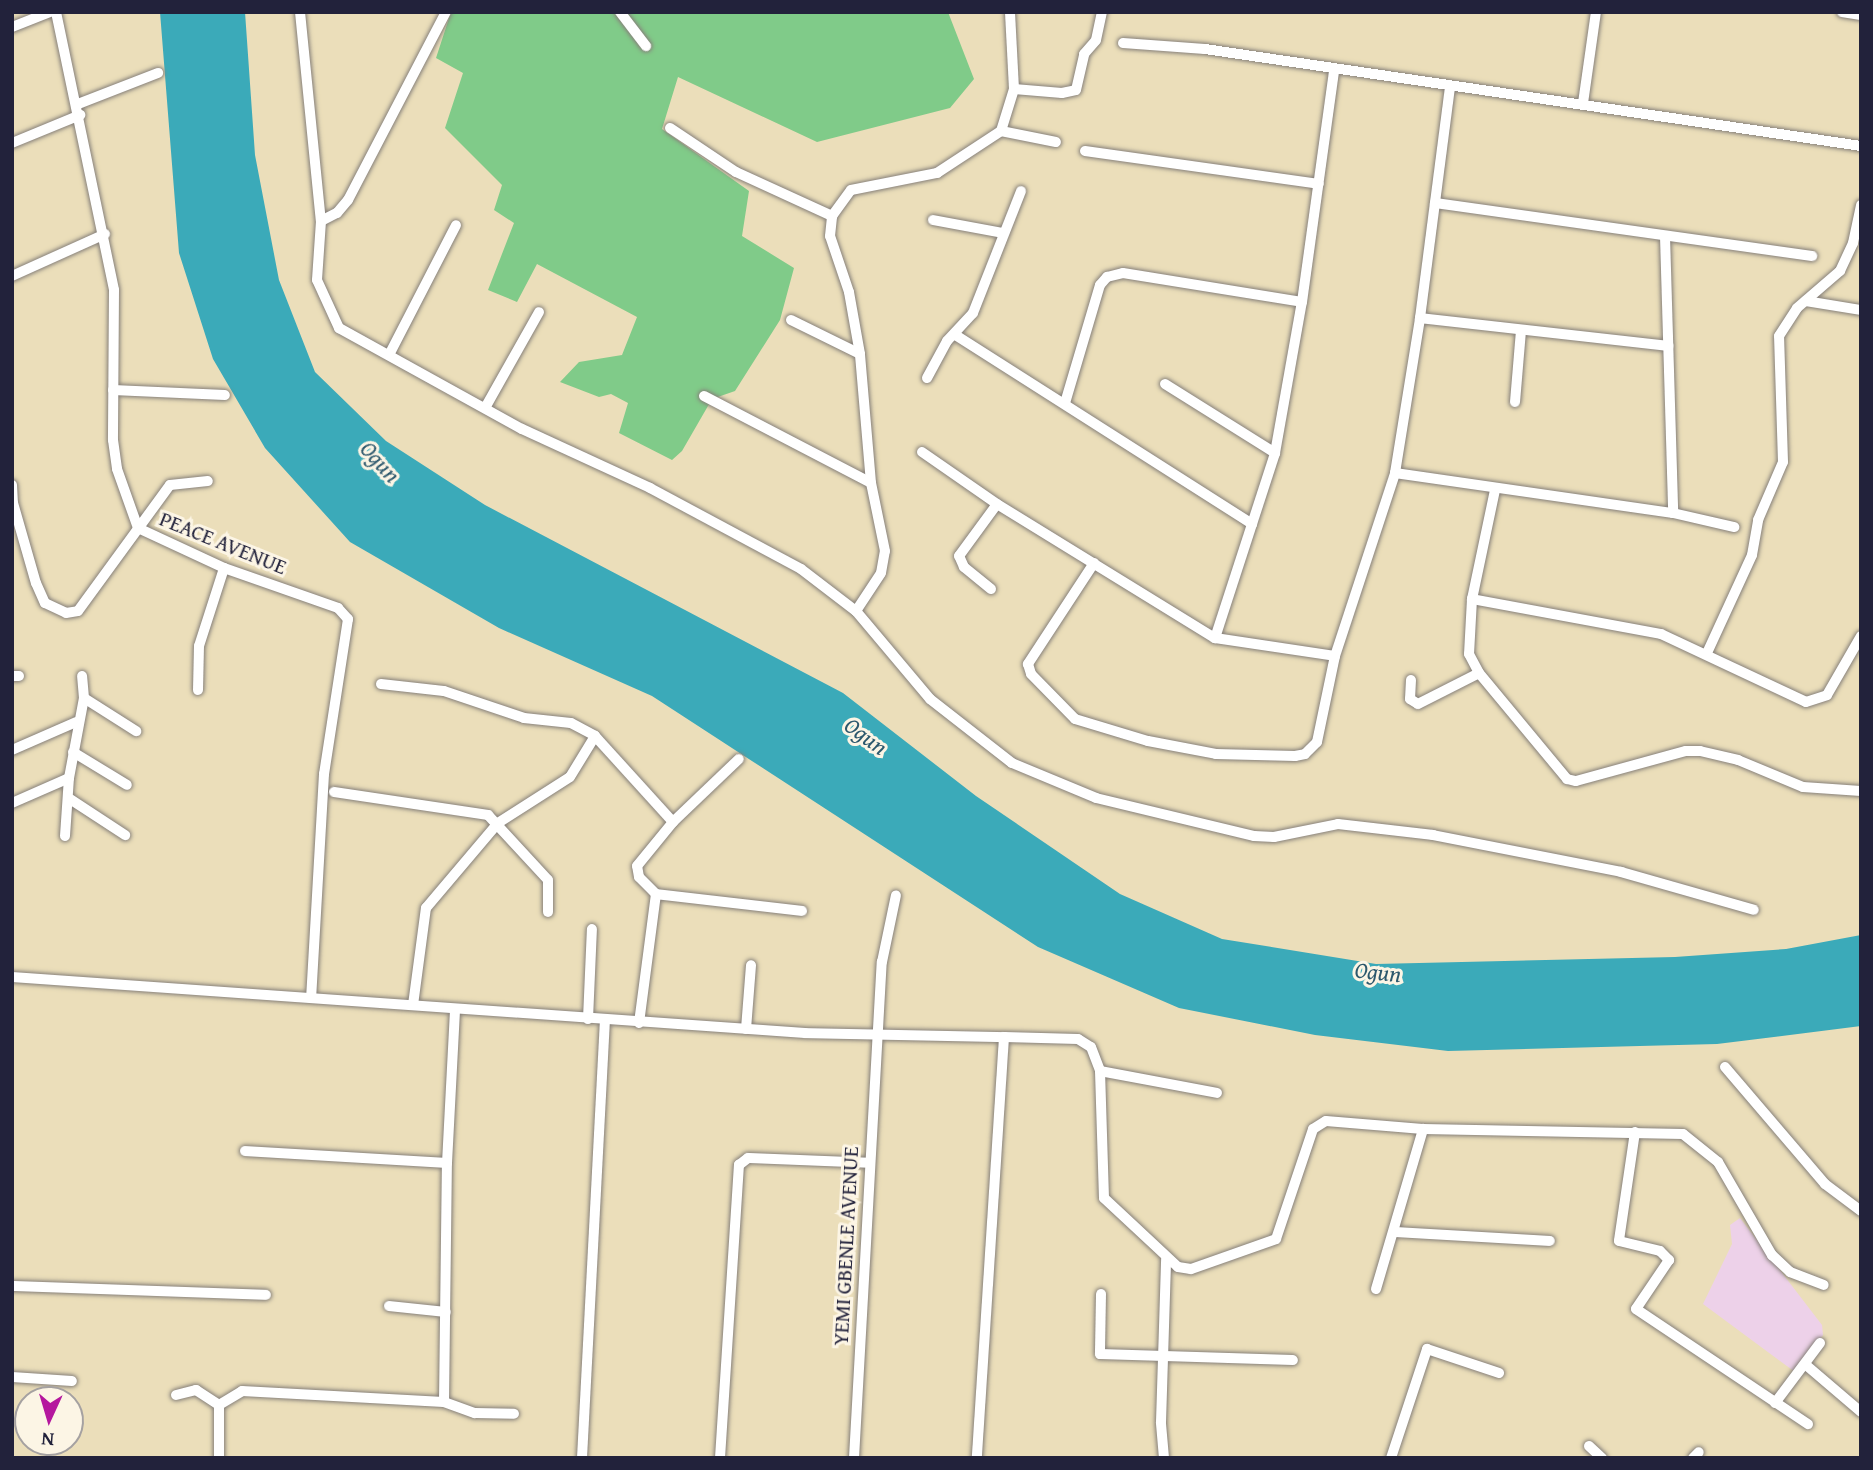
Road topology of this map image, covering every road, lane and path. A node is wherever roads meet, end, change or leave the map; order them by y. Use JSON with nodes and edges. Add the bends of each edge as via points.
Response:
{"nodes":[{"id":1,"x":50,"y":12,"type":"edge"},
{"id":2,"x":56,"y":12,"type":"edge"},
{"id":3,"x":300,"y":12,"type":"edge"},
{"id":4,"x":446,"y":12,"type":"edge"},
{"id":5,"x":620,"y":12,"type":"edge"},
{"id":6,"x":1010,"y":12,"type":"edge"},
{"id":7,"x":1102,"y":12,"type":"edge"},
{"id":8,"x":1596,"y":12,"type":"edge"},
{"id":9,"x":1842,"y":12,"type":"edge"},
{"id":10,"x":1861,"y":15,"type":"edge"},
{"id":11,"x":12,"y":27,"type":"edge"},
{"id":12,"x":1123,"y":43,"type":"dead end"},
{"id":13,"x":646,"y":46,"type":"dead end"},
{"id":14,"x":1334,"y":70,"type":"junction"},
{"id":15,"x":158,"y":73,"type":"dead end"},
{"id":16,"x":1450,"y":87,"type":"junction"},
{"id":17,"x":1014,"y":89,"type":"junction"},
{"id":18,"x":1583,"y":103,"type":"junction"},
{"id":19,"x":79,"y":109,"type":"junction"},
{"id":20,"x":670,"y":128,"type":"dead end"},
{"id":21,"x":1001,"y":131,"type":"junction"},
{"id":22,"x":1056,"y":142,"type":"dead end"},
{"id":23,"x":12,"y":143,"type":"edge"},
{"id":24,"x":1861,"y":146,"type":"edge"},
{"id":25,"x":1085,"y":150,"type":"dead end"},
{"id":26,"x":1319,"y":184,"type":"junction"},
{"id":27,"x":1021,"y":191,"type":"dead end"},
{"id":28,"x":1435,"y":203,"type":"junction"},
{"id":29,"x":1861,"y":205,"type":"edge"},
{"id":30,"x":832,"y":216,"type":"junction"},
{"id":31,"x":933,"y":220,"type":"dead end"},
{"id":32,"x":321,"y":221,"type":"junction"},
{"id":33,"x":456,"y":225,"type":"dead end"},
{"id":34,"x":1003,"y":233,"type":"junction"},
{"id":35,"x":105,"y":234,"type":"junction"},
{"id":36,"x":1665,"y":236,"type":"junction"},
{"id":37,"x":1812,"y":256,"type":"dead end"},
{"id":38,"x":12,"y":276,"type":"edge"},
{"id":39,"x":1806,"y":301,"type":"junction"},
{"id":40,"x":1302,"y":302,"type":"junction"},
{"id":41,"x":1861,"y":310,"type":"edge"},
{"id":42,"x":539,"y":312,"type":"dead end"},
{"id":43,"x":1420,"y":318,"type":"junction"},
{"id":44,"x":791,"y":320,"type":"dead end"},
{"id":45,"x":1521,"y":331,"type":"junction"},
{"id":46,"x":957,"y":336,"type":"junction"},
{"id":47,"x":1668,"y":346,"type":"junction"},
{"id":48,"x":389,"y":355,"type":"junction"},
{"id":49,"x":860,"y":355,"type":"junction"},
{"id":50,"x":927,"y":378,"type":"dead end"},
{"id":51,"x":1165,"y":384,"type":"dead end"},
{"id":52,"x":113,"y":390,"type":"junction"},
{"id":53,"x":225,"y":395,"type":"dead end"},
{"id":54,"x":704,"y":396,"type":"dead end"},
{"id":55,"x":1515,"y":402,"type":"dead end"},
{"id":56,"x":1065,"y":403,"type":"junction"},
{"id":57,"x":485,"y":408,"type":"junction"},
{"id":58,"x":922,"y":452,"type":"dead end"},
{"id":59,"x":1275,"y":453,"type":"junction"},
{"id":60,"x":1395,"y":473,"type":"junction"},
{"id":61,"x":208,"y":481,"type":"dead end"},
{"id":62,"x":871,"y":483,"type":"junction"},
{"id":63,"x":12,"y":485,"type":"edge"},
{"id":64,"x":1495,"y":490,"type":"junction"},
{"id":65,"x":997,"y":504,"type":"junction"},
{"id":66,"x":1673,"y":513,"type":"junction"},
{"id":67,"x":1252,"y":524,"type":"junction"},
{"id":68,"x":1734,"y":527,"type":"dead end"},
{"id":69,"x":138,"y":528,"type":"junction"},
{"id":70,"x":1094,"y":563,"type":"junction"},
{"id":71,"x":224,"y":568,"type":"junction"},
{"id":72,"x":991,"y":589,"type":"dead end"},
{"id":73,"x":1472,"y":599,"type":"junction"},
{"id":74,"x":856,"y":611,"type":"junction"},
{"id":75,"x":1861,"y":636,"type":"edge"},
{"id":76,"x":1215,"y":638,"type":"junction"},
{"id":77,"x":1707,"y":653,"type":"junction"},
{"id":78,"x":1335,"y":656,"type":"junction"},
{"id":79,"x":1479,"y":673,"type":"junction"},
{"id":80,"x":82,"y":676,"type":"dead end"},
{"id":81,"x":1411,"y":680,"type":"dead end"},
{"id":82,"x":381,"y":684,"type":"dead end"},
{"id":83,"x":198,"y":690,"type":"dead end"},
{"id":84,"x":84,"y":698,"type":"junction"},
{"id":85,"x":76,"y":722,"type":"junction"},
{"id":86,"x":136,"y":731,"type":"dead end"},
{"id":87,"x":595,"y":736,"type":"junction"},
{"id":88,"x":12,"y":750,"type":"edge"},
{"id":89,"x":73,"y":752,"type":"junction"},
{"id":90,"x":739,"y":759,"type":"dead end"},
{"id":91,"x":69,"y":778,"type":"junction"},
{"id":92,"x":127,"y":785,"type":"dead end"},
{"id":93,"x":1861,"y":791,"type":"edge"},
{"id":94,"x":334,"y":792,"type":"dead end"},
{"id":95,"x":70,"y":799,"type":"junction"},
{"id":96,"x":12,"y":803,"type":"edge"},
{"id":97,"x":673,"y":822,"type":"junction"},
{"id":98,"x":498,"y":823,"type":"junction"},
{"id":99,"x":125,"y":835,"type":"dead end"},
{"id":100,"x":65,"y":836,"type":"dead end"},
{"id":101,"x":656,"y":894,"type":"junction"},
{"id":102,"x":896,"y":895,"type":"dead end"},
{"id":103,"x":1754,"y":910,"type":"dead end"},
{"id":104,"x":802,"y":911,"type":"dead end"},
{"id":105,"x":548,"y":912,"type":"dead end"},
{"id":106,"x":592,"y":929,"type":"dead end"},
{"id":107,"x":751,"y":965,"type":"dead end"},
{"id":108,"x":12,"y":977,"type":"edge"},
{"id":109,"x":311,"y":997,"type":"junction"},
{"id":110,"x":413,"y":1005,"type":"junction"},
{"id":111,"x":455,"y":1009,"type":"junction"},
{"id":112,"x":588,"y":1019,"type":"junction"},
{"id":113,"x":605,"y":1021,"type":"junction"},
{"id":114,"x":639,"y":1023,"type":"junction"},
{"id":115,"x":746,"y":1029,"type":"junction"},
{"id":116,"x":879,"y":1036,"type":"junction"},
{"id":117,"x":1004,"y":1037,"type":"junction"},
{"id":118,"x":1725,"y":1067,"type":"dead end"},
{"id":119,"x":1100,"y":1071,"type":"junction"},
{"id":120,"x":1217,"y":1093,"type":"dead end"},
{"id":121,"x":1423,"y":1129,"type":"junction"},
{"id":122,"x":1635,"y":1132,"type":"junction"},
{"id":123,"x":245,"y":1151,"type":"dead end"},
{"id":124,"x":447,"y":1163,"type":"junction"},
{"id":125,"x":870,"y":1163,"type":"junction"},
{"id":126,"x":1861,"y":1211,"type":"edge"},
{"id":127,"x":1396,"y":1232,"type":"junction"},
{"id":128,"x":1550,"y":1241,"type":"dead end"},
{"id":129,"x":1166,"y":1259,"type":"junction"},
{"id":130,"x":1824,"y":1285,"type":"dead end"},
{"id":131,"x":12,"y":1286,"type":"edge"},
{"id":132,"x":1376,"y":1289,"type":"dead end"},
{"id":133,"x":1101,"y":1294,"type":"dead end"},
{"id":134,"x":266,"y":1295,"type":"dead end"},
{"id":135,"x":389,"y":1307,"type":"dead end"},
{"id":136,"x":446,"y":1312,"type":"junction"},
{"id":137,"x":1820,"y":1343,"type":"dead end"},
{"id":138,"x":1163,"y":1355,"type":"junction"},
{"id":139,"x":1293,"y":1360,"type":"dead end"},
{"id":140,"x":1805,"y":1365,"type":"junction"},
{"id":141,"x":1499,"y":1373,"type":"dead end"},
{"id":142,"x":12,"y":1377,"type":"edge"},
{"id":143,"x":72,"y":1381,"type":"dead end"},
{"id":144,"x":176,"y":1395,"type":"dead end"},
{"id":145,"x":444,"y":1402,"type":"junction"},
{"id":146,"x":1775,"y":1403,"type":"junction"},
{"id":147,"x":219,"y":1405,"type":"junction"},
{"id":148,"x":1861,"y":1412,"type":"edge"},
{"id":149,"x":514,"y":1413,"type":"dead end"},
{"id":150,"x":1808,"y":1424,"type":"dead end"},
{"id":151,"x":1588,"y":1446,"type":"dead end"},
{"id":152,"x":219,"y":1458,"type":"edge"},
{"id":153,"x":582,"y":1458,"type":"edge"},
{"id":154,"x":720,"y":1458,"type":"edge"},
{"id":155,"x":854,"y":1458,"type":"edge"},
{"id":156,"x":976,"y":1458,"type":"edge"},
{"id":157,"x":1164,"y":1458,"type":"edge"},
{"id":158,"x":1391,"y":1458,"type":"edge"},
{"id":159,"x":1602,"y":1458,"type":"edge"}],
"edges":[{"from":1,"to":11,"type":"street"},
{"from":2,"to":19,"type":"street","name":"PEACE AVENUE"},
{"from":3,"to":32,"type":"street"},
{"from":4,"to":32,"type":"street","via":[[348,200],[337,214]]},
{"from":5,"to":13,"type":"street"},
{"from":6,"to":17,"type":"street"},
{"from":7,"to":17,"type":"street","via":[[1096,40],[1084,54],[1076,90]]},
{"from":8,"to":18,"type":"street"},
{"from":9,"to":10,"type":"street"},
{"from":12,"to":14,"type":"street","via":[[1205,48]]},
{"from":14,"to":16,"type":"street"},
{"from":14,"to":26,"type":"street"},
{"from":15,"to":19,"type":"street"},
{"from":16,"to":18,"type":"street"},
{"from":16,"to":28,"type":"street"},
{"from":17,"to":21,"type":"street"},
{"from":18,"to":24,"type":"street"},
{"from":19,"to":23,"type":"street"},
{"from":19,"to":35,"type":"street","name":"PEACE AVENUE"},
{"from":20,"to":30,"type":"street","via":[[736,172]]},
{"from":21,"to":22,"type":"street"},
{"from":21,"to":30,"type":"street","via":[[937,173],[851,190]]},
{"from":25,"to":26,"type":"street"},
{"from":26,"to":40,"type":"street"},
{"from":27,"to":34,"type":"street"},
{"from":28,"to":36,"type":"street"},
{"from":28,"to":43,"type":"street"},
{"from":29,"to":39,"type":"street","via":[[1853,243],[1840,271]]},
{"from":30,"to":49,"type":"street","via":[[830,236],[849,292]]},
{"from":31,"to":34,"type":"street"},
{"from":32,"to":48,"type":"street","via":[[317,280],[327,308],[340,328]]},
{"from":33,"to":48,"type":"street"},
{"from":34,"to":46,"type":"street","via":[[974,313]]},
{"from":35,"to":38,"type":"street"},
{"from":35,"to":52,"type":"street","name":"PEACE AVENUE","via":[[115,308]]},
{"from":36,"to":37,"type":"street"},
{"from":36,"to":47,"type":"street"},
{"from":39,"to":41,"type":"street"},
{"from":39,"to":77,"type":"street","via":[[1779,336],[1783,462],[1758,520],[1752,555]]},
{"from":40,"to":56,"type":"street","via":[[1124,273],[1107,277],[1100,285]]},
{"from":40,"to":59,"type":"street"},
{"from":42,"to":57,"type":"street"},
{"from":43,"to":45,"type":"street"},
{"from":43,"to":60,"type":"street"},
{"from":44,"to":49,"type":"street"},
{"from":45,"to":47,"type":"street"},
{"from":45,"to":55,"type":"street"},
{"from":46,"to":50,"type":"street","via":[[947,341]]},
{"from":46,"to":56,"type":"street"},
{"from":47,"to":66,"type":"street"},
{"from":48,"to":57,"type":"street"},
{"from":49,"to":62,"type":"street"},
{"from":51,"to":59,"type":"street"},
{"from":52,"to":53,"type":"street"},
{"from":52,"to":69,"type":"street","name":"PEACE AVENUE","via":[[117,469]]},
{"from":54,"to":62,"type":"street"},
{"from":56,"to":67,"type":"street"},
{"from":57,"to":74,"type":"street","via":[[801,569]]},
{"from":58,"to":65,"type":"street"},
{"from":59,"to":67,"type":"street"},
{"from":60,"to":64,"type":"street"},
{"from":60,"to":78,"type":"street"},
{"from":61,"to":69,"type":"street","via":[[170,485]]},
{"from":62,"to":74,"type":"street","via":[[885,562]]},
{"from":63,"to":69,"type":"street","via":[[27,558],[45,603],[56,611],[78,611]]},
{"from":64,"to":66,"type":"street"},
{"from":64,"to":73,"type":"street"},
{"from":65,"to":70,"type":"street"},
{"from":65,"to":72,"type":"street","via":[[959,556],[964,567]]},
{"from":66,"to":68,"type":"street"},
{"from":67,"to":76,"type":"street"},
{"from":69,"to":71,"type":"street","name":"PEACE AVENUE"},
{"from":70,"to":76,"type":"street"},
{"from":70,"to":78,"type":"street","via":[[1028,664],[1031,674],[1075,719],[1216,754],[1270,758],[1305,754],[1317,742]]},
{"from":71,"to":83,"type":"street","via":[[199,646]]},
{"from":71,"to":109,"type":"street","name":"PEACE AVENUE","via":[[338,608],[348,619],[324,774]]},
{"from":73,"to":77,"type":"street","via":[[1638,628]]},
{"from":73,"to":79,"type":"street","via":[[1467,642]]},
{"from":74,"to":103,"type":"street","via":[[950,717],[1012,763],[1096,798],[1254,836],[1274,837],[1338,824],[1433,835],[1621,872]]},
{"from":75,"to":77,"type":"street","via":[[1827,695],[1814,701],[1798,699]]},
{"from":76,"to":78,"type":"street"},
{"from":79,"to":81,"type":"street","via":[[1418,704],[1410,699]]},
{"from":79,"to":93,"type":"street","via":[[1571,781],[1700,751],[1738,760],[1803,787]]},
{"from":80,"to":84,"type":"street"},
{"from":82,"to":87,"type":"street","via":[[444,691],[524,718],[565,721]]},
{"from":84,"to":85,"type":"street"},
{"from":84,"to":86,"type":"street"},
{"from":85,"to":88,"type":"street"},
{"from":85,"to":89,"type":"street"},
{"from":87,"to":97,"type":"street"},
{"from":87,"to":98,"type":"street","via":[[570,776]]},
{"from":89,"to":91,"type":"street"},
{"from":89,"to":92,"type":"street"},
{"from":90,"to":97,"type":"street"},
{"from":91,"to":95,"type":"street"},
{"from":91,"to":96,"type":"street"},
{"from":94,"to":98,"type":"street","via":[[472,811]]},
{"from":95,"to":99,"type":"street"},
{"from":95,"to":100,"type":"street"},
{"from":97,"to":101,"type":"street","via":[[636,869]]},
{"from":98,"to":105,"type":"street","via":[[548,880]]},
{"from":98,"to":110,"type":"street","via":[[426,908]]},
{"from":101,"to":104,"type":"street"},
{"from":101,"to":114,"type":"street"},
{"from":102,"to":116,"type":"street","name":"YEMI GBENLE AVENUE","via":[[884,943]]},
{"from":106,"to":112,"type":"street"},
{"from":107,"to":115,"type":"street"},
{"from":108,"to":109,"type":"street"},
{"from":109,"to":110,"type":"street"},
{"from":110,"to":111,"type":"street"},
{"from":111,"to":112,"type":"street"},
{"from":111,"to":124,"type":"street"},
{"from":112,"to":113,"type":"street"},
{"from":113,"to":114,"type":"street"},
{"from":113,"to":153,"type":"street"},
{"from":114,"to":115,"type":"street"},
{"from":115,"to":116,"type":"street"},
{"from":116,"to":117,"type":"street"},
{"from":116,"to":125,"type":"street","name":"YEMI GBENLE AVENUE"},
{"from":117,"to":119,"type":"street","via":[[1085,1041]]},
{"from":117,"to":156,"type":"street"},
{"from":118,"to":126,"type":"street","via":[[1825,1184]]},
{"from":119,"to":120,"type":"street"},
{"from":119,"to":129,"type":"street","via":[[1104,1198]]},
{"from":121,"to":122,"type":"street"},
{"from":121,"to":127,"type":"street"},
{"from":121,"to":129,"type":"street","via":[[1320,1121],[1313,1129],[1272,1242],[1191,1269]]},
{"from":122,"to":130,"type":"street","via":[[1683,1134],[1703,1148],[1718,1162],[1772,1255],[1790,1272]]},
{"from":122,"to":146,"type":"street","via":[[1619,1241],[1660,1251],[1669,1260],[1636,1309]]},
{"from":123,"to":124,"type":"street"},
{"from":124,"to":136,"type":"street"},
{"from":125,"to":154,"type":"street","via":[[748,1158],[739,1165]]},
{"from":125,"to":155,"type":"street","name":"YEMI GBENLE AVENUE"},
{"from":127,"to":128,"type":"street"},
{"from":127,"to":132,"type":"street"},
{"from":129,"to":138,"type":"street"},
{"from":131,"to":134,"type":"street"},
{"from":133,"to":138,"type":"street","via":[[1100,1353]]},
{"from":135,"to":136,"type":"street"},
{"from":136,"to":145,"type":"street"},
{"from":137,"to":140,"type":"street"},
{"from":138,"to":139,"type":"street"},
{"from":138,"to":157,"type":"street"},
{"from":140,"to":146,"type":"street"},
{"from":140,"to":148,"type":"street"},
{"from":141,"to":158,"type":"street","via":[[1427,1349]]},
{"from":142,"to":143,"type":"street"},
{"from":144,"to":147,"type":"street","via":[[196,1390]]},
{"from":145,"to":147,"type":"street","via":[[242,1391]]},
{"from":145,"to":149,"type":"street","via":[[475,1413]]},
{"from":146,"to":150,"type":"street"},
{"from":147,"to":152,"type":"street"},
{"from":151,"to":159,"type":"street"}]}
